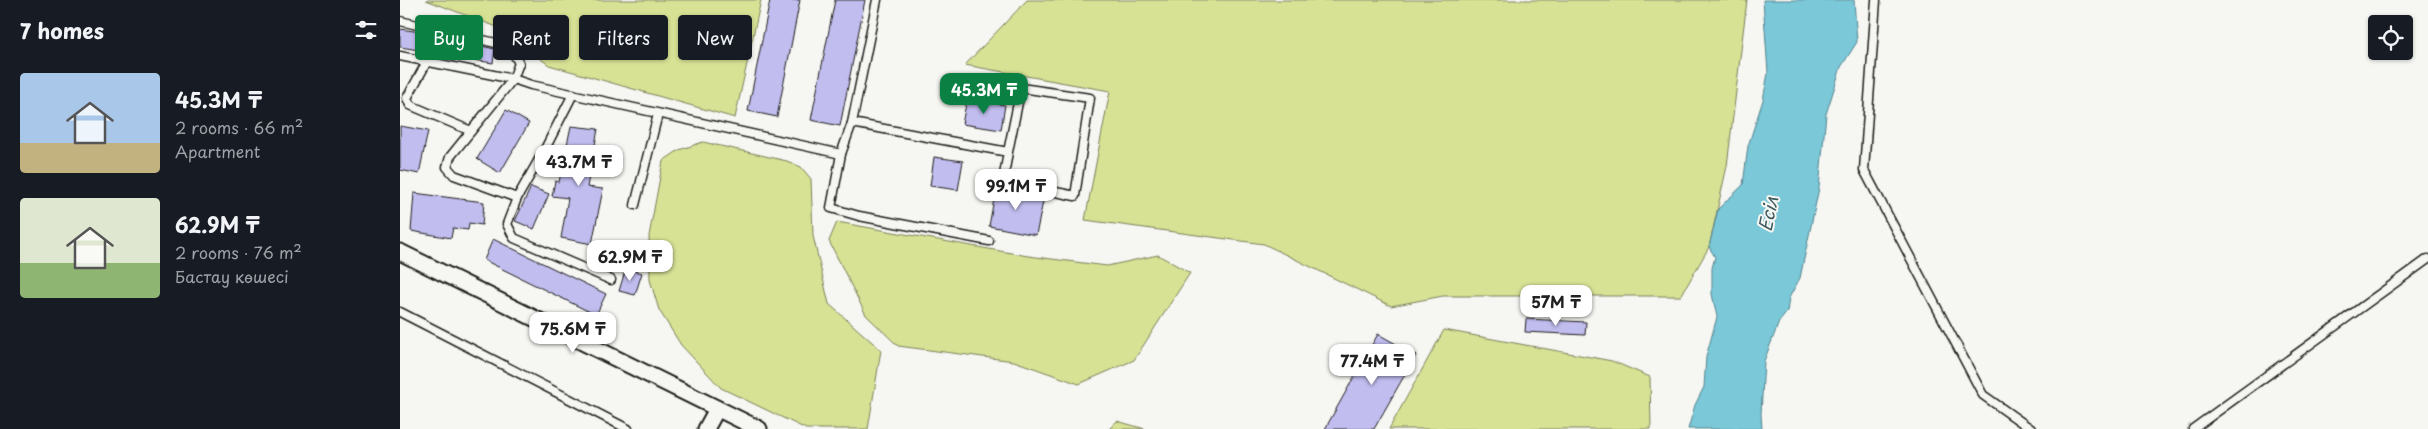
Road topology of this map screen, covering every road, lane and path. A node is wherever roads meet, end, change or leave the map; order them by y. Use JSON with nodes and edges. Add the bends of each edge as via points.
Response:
{"nodes":[{"id":1,"x":877,"y":0,"type":"edge"},
{"id":2,"x":1876,"y":0,"type":"edge"},
{"id":3,"x":400,"y":21,"type":"edge"},
{"id":4,"x":415,"y":24,"type":"edge"},
{"id":5,"x":483,"y":40,"type":"edge"},
{"id":6,"x":400,"y":56,"type":"edge"},
{"id":7,"x":428,"y":62,"type":"junction"},
{"id":8,"x":513,"y":79,"type":"junction"},
{"id":9,"x":572,"y":94,"type":"junction"},
{"id":10,"x":658,"y":114,"type":"junction"},
{"id":11,"x":852,"y":123,"type":"junction"},
{"id":12,"x":471,"y":131,"type":"junction"},
{"id":13,"x":1008,"y":152,"type":"junction"},
{"id":14,"x":841,"y":154,"type":"junction"},
{"id":15,"x":517,"y":198,"type":"junction"},
{"id":16,"x":635,"y":205,"type":"dead end"},
{"id":17,"x":989,"y":241,"type":"dead end"},
{"id":18,"x":400,"y":252,"type":"edge"},
{"id":19,"x":2428,"y":260,"type":"edge"},
{"id":20,"x":611,"y":280,"type":"dead end"},
{"id":21,"x":400,"y":312,"type":"edge"},
{"id":22,"x":717,"y":409,"type":"junction"},
{"id":23,"x":628,"y":429,"type":"edge"},
{"id":24,"x":706,"y":429,"type":"edge"},
{"id":25,"x":759,"y":429,"type":"edge"},
{"id":26,"x":2031,"y":429,"type":"edge"},
{"id":27,"x":2193,"y":429,"type":"edge"}],
"edges":[{"from":1,"to":11,"type":"lane"},
{"from":2,"to":26,"type":"lane","via":[[1864,170],[1983,395]]},
{"from":3,"to":4,"type":"lane"},
{"from":5,"to":8,"type":"lane","via":[[508,46],[520,63]]},
{"from":6,"to":7,"type":"lane"},
{"from":7,"to":8,"type":"lane"},
{"from":7,"to":12,"type":"lane","via":[[407,98],[410,105]]},
{"from":8,"to":9,"type":"lane"},
{"from":8,"to":12,"type":"lane"},
{"from":9,"to":10,"type":"lane"},
{"from":9,"to":15,"type":"lane"},
{"from":10,"to":14,"type":"lane"},
{"from":10,"to":16,"type":"lane"},
{"from":11,"to":13,"type":"lane"},
{"from":11,"to":14,"type":"lane"},
{"from":12,"to":15,"type":"lane","via":[[450,157],[447,167],[454,175]]},
{"from":13,"to":13,"type":"lane","via":[[1003,180],[1075,196],[1090,98],[1021,88]]},
{"from":14,"to":17,"type":"lane","via":[[831,208]]},
{"from":15,"to":20,"type":"lane","via":[[507,224],[514,238]]},
{"from":18,"to":22,"type":"street"},
{"from":19,"to":27,"type":"lane"},
{"from":21,"to":23,"type":"lane"},
{"from":22,"to":24,"type":"street"},
{"from":22,"to":25,"type":"street"}]}
